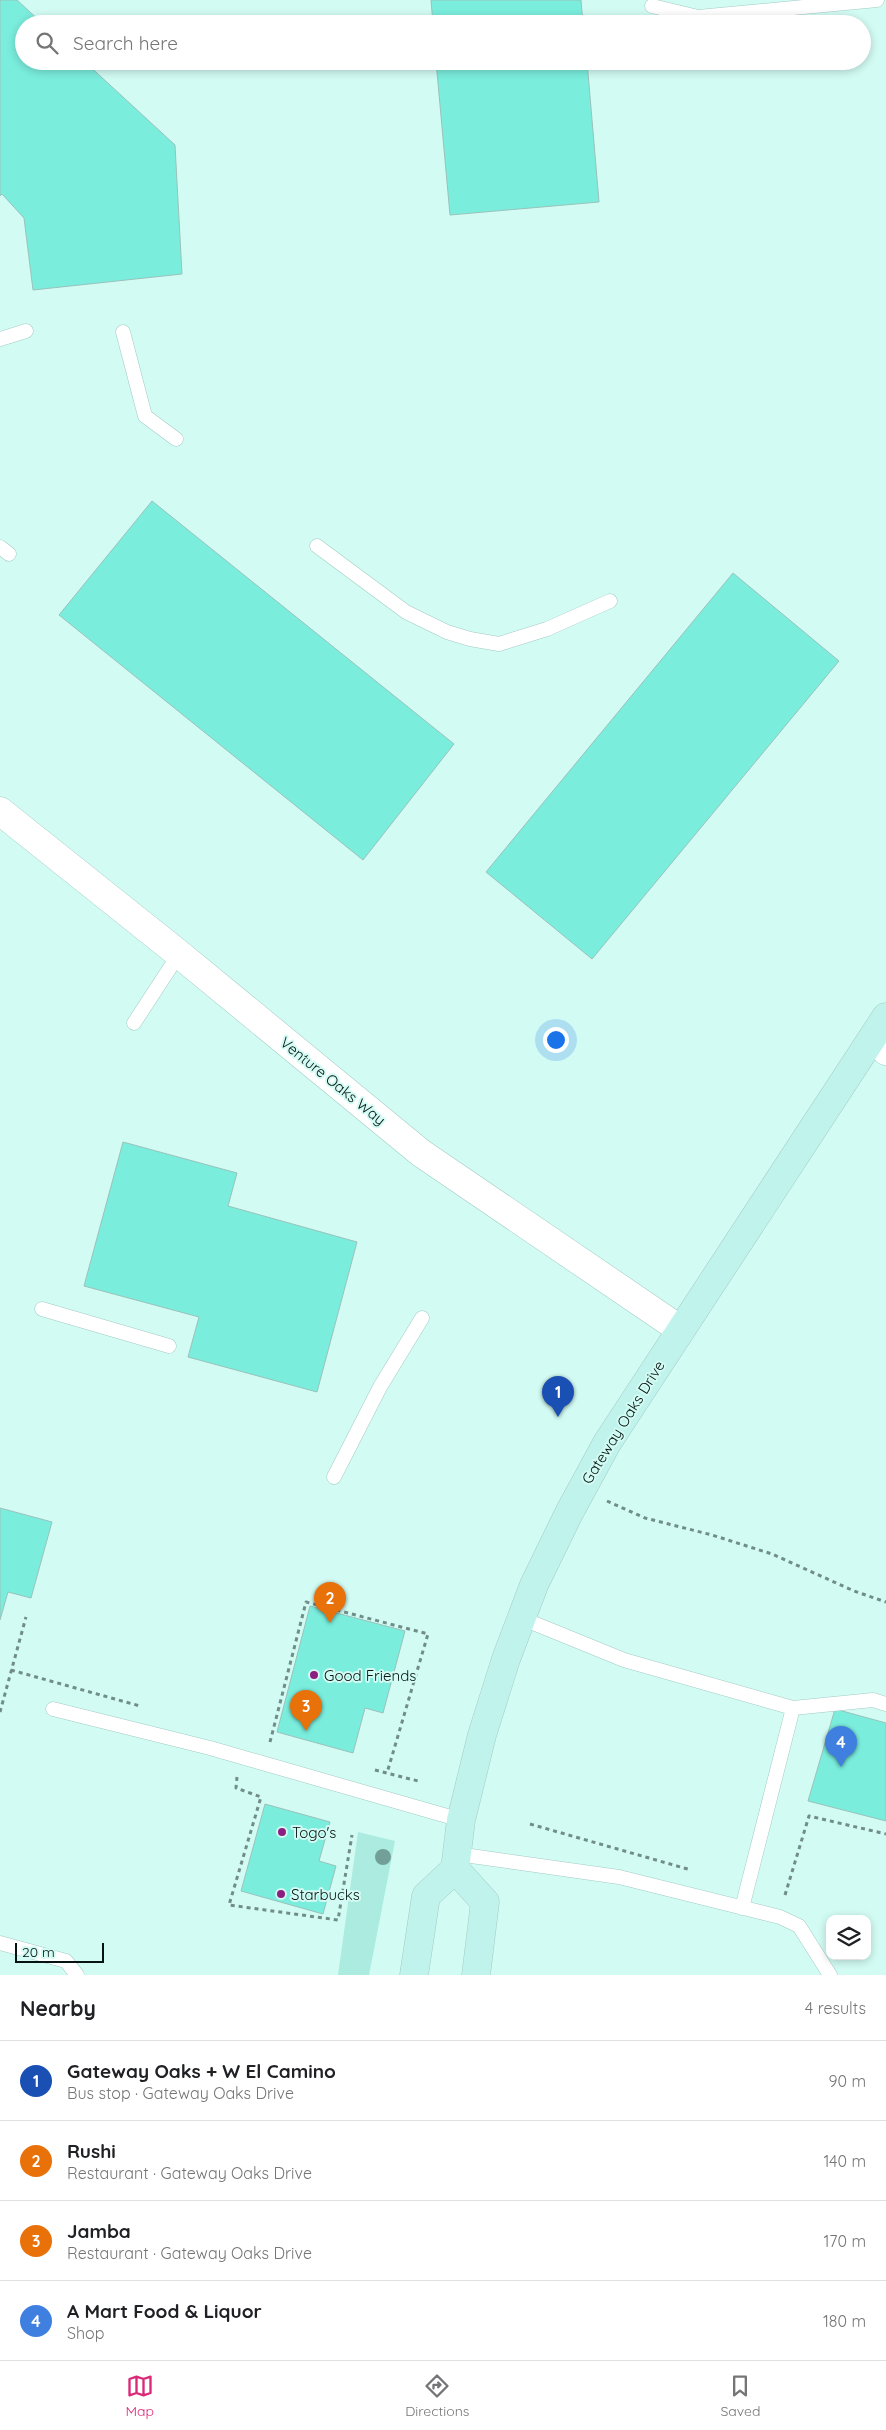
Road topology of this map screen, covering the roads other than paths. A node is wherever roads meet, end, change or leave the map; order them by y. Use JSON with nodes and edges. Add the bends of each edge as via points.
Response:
{"nodes":[{"id":1,"x":662,"y":0,"type":"edge"},
{"id":2,"x":878,"y":0,"type":"edge"},
{"id":3,"x":690,"y":15,"type":"edge"},
{"id":4,"x":719,"y":15,"type":"edge"},
{"id":5,"x":26,"y":331,"type":"dead end"},
{"id":6,"x":123,"y":332,"type":"dead end"},
{"id":7,"x":0,"y":339,"type":"edge"},
{"id":8,"x":176,"y":439,"type":"dead end"},
{"id":9,"x":317,"y":546,"type":"dead end"},
{"id":10,"x":610,"y":601,"type":"dead end"},
{"id":11,"x":0,"y":811,"type":"edge"},
{"id":12,"x":178,"y":954,"type":"junction"},
{"id":13,"x":134,"y":1023,"type":"dead end"},
{"id":14,"x":883,"y":1034,"type":"edge"},
{"id":15,"x":42,"y":1308,"type":"dead end"},
{"id":16,"x":422,"y":1318,"type":"dead end"},
{"id":17,"x":681,"y":1330,"type":"junction"},
{"id":18,"x":169,"y":1346,"type":"dead end"},
{"id":19,"x":334,"y":1476,"type":"dead end"},
{"id":20,"x":521,"y":1618,"type":"junction"},
{"id":21,"x":886,"y":1704,"type":"edge"},
{"id":22,"x":793,"y":1708,"type":"junction"},
{"id":23,"x":53,"y":1709,"type":"dead end"},
{"id":24,"x":461,"y":1820,"type":"junction"},
{"id":25,"x":456,"y":1862,"type":"junction"},
{"id":26,"x":742,"y":1908,"type":"junction"},
{"id":27,"x":0,"y":1944,"type":"edge"},
{"id":28,"x":77,"y":1975,"type":"edge"},
{"id":29,"x":414,"y":1975,"type":"edge"},
{"id":30,"x":476,"y":1975,"type":"edge"},
{"id":31,"x":830,"y":1975,"type":"edge"}],
"edges":[{"from":1,"to":3,"type":"lane","via":[[652,6]]},
{"from":2,"to":4,"type":"lane"},
{"from":5,"to":7,"type":"lane"},
{"from":6,"to":8,"type":"lane","via":[[144,416]]},
{"from":9,"to":10,"type":"lane","via":[[406,612],[470,639],[499,644],[547,629]]},
{"from":11,"to":12,"type":"street","name":"Venture Oaks Way"},
{"from":12,"to":13,"type":"lane"},
{"from":12,"to":17,"type":"street","name":"Venture Oaks Way","via":[[421,1153]]},
{"from":14,"to":17,"type":"street","name":"Gateway Oaks Drive"},
{"from":15,"to":18,"type":"lane"},
{"from":16,"to":19,"type":"lane","via":[[380,1387]]},
{"from":17,"to":20,"type":"street","name":"Gateway Oaks Drive","via":[[607,1443],[534,1584]]},
{"from":20,"to":22,"type":"lane","via":[[624,1660]]},
{"from":20,"to":24,"type":"street","name":"Gateway Oaks Drive","via":[[482,1734]]},
{"from":21,"to":22,"type":"lane","via":[[873,1700]]},
{"from":22,"to":26,"type":"lane"},
{"from":23,"to":24,"type":"lane","via":[[239,1756]]},
{"from":24,"to":25,"type":"street","name":"Gateway Oaks Drive"},
{"from":25,"to":26,"type":"lane","via":[[620,1877]]},
{"from":25,"to":29,"type":"street","via":[[426,1896]]},
{"from":25,"to":30,"type":"street","via":[[485,1902]]},
{"from":26,"to":31,"type":"lane","via":[[780,1917],[799,1926]]},
{"from":27,"to":28,"type":"lane","via":[[66,1961]]}]}
